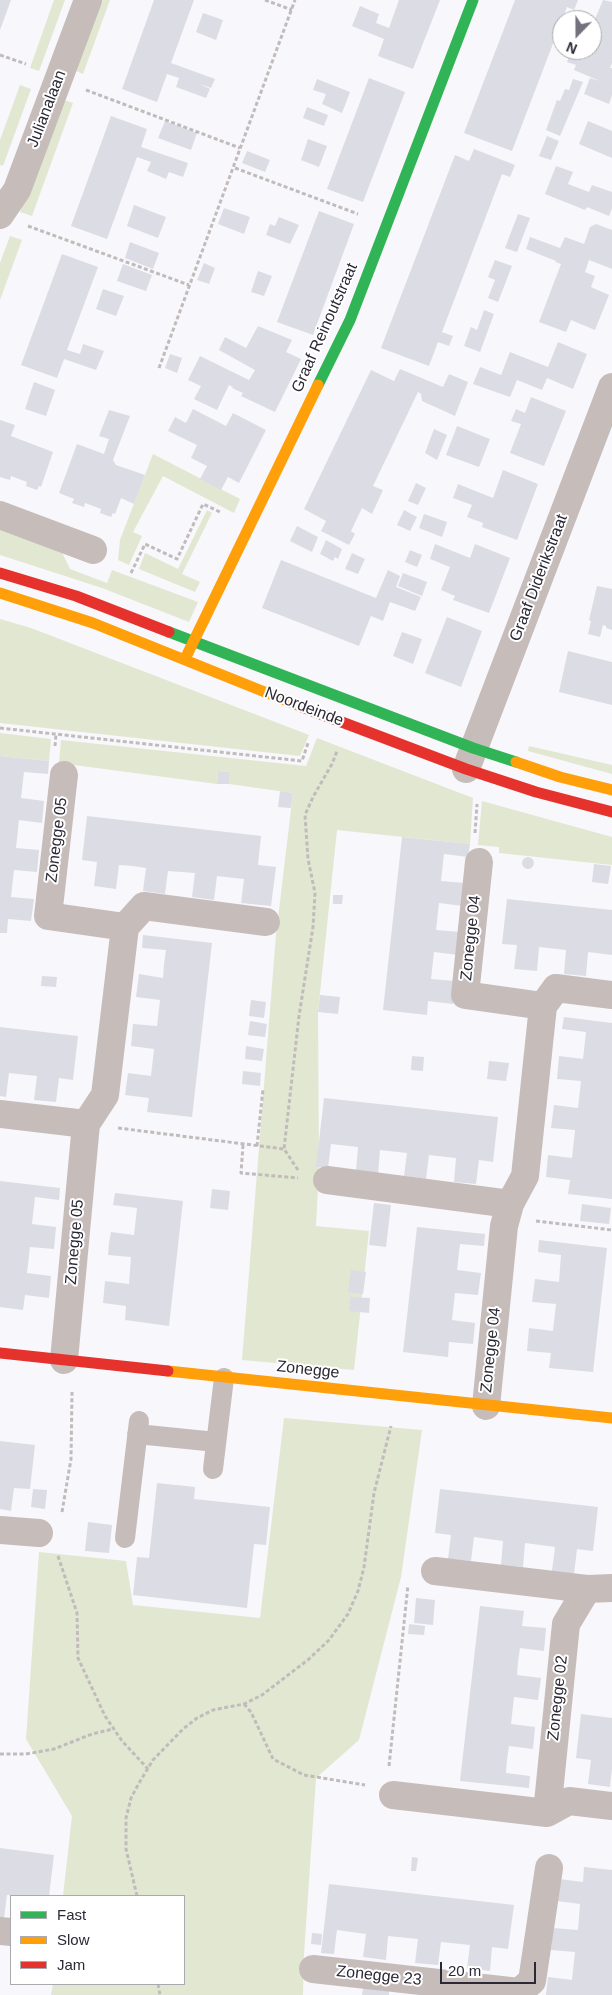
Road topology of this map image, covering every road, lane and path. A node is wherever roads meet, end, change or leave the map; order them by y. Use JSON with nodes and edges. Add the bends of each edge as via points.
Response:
{"nodes":[{"id":1,"x":88,"y":0,"type":"edge"},
{"id":2,"x":265,"y":0,"type":"edge"},
{"id":3,"x":295,"y":0,"type":"edge"},
{"id":4,"x":473,"y":0,"type":"edge"},
{"id":5,"x":292,"y":10,"type":"junction"},
{"id":6,"x":0,"y":55,"type":"edge"},
{"id":7,"x":26,"y":64,"type":"dead end"},
{"id":8,"x":58,"y":79,"type":"junction"},
{"id":9,"x":240,"y":148,"type":"junction"},
{"id":10,"x":234,"y":168,"type":"junction"},
{"id":11,"x":12,"y":220,"type":"edge"},
{"id":12,"x":387,"y":224,"type":"junction"},
{"id":13,"x":189,"y":285,"type":"junction"},
{"id":14,"x":159,"y":368,"type":"dead end"},
{"id":15,"x":612,"y":387,"type":"edge"},
{"id":16,"x":0,"y":515,"type":"edge"},
{"id":17,"x":250,"y":526,"type":"junction"},
{"id":18,"x":92,"y":550,"type":"dead end"},
{"id":19,"x":0,"y":573,"type":"edge"},
{"id":20,"x":131,"y":573,"type":"dead end"},
{"id":21,"x":0,"y":593,"type":"edge"},
{"id":22,"x":193,"y":641,"type":"junction"},
{"id":23,"x":185,"y":659,"type":"junction"},
{"id":24,"x":319,"y":714,"type":"junction"},
{"id":25,"x":346,"y":724,"type":"junction"},
{"id":26,"x":0,"y":728,"type":"edge"},
{"id":27,"x":473,"y":764,"type":"junction"},
{"id":28,"x":64,"y":775,"type":"dead end"},
{"id":29,"x":612,"y":790,"type":"edge"},
{"id":30,"x":612,"y":812,"type":"edge"},
{"id":31,"x":479,"y":862,"type":"joint"},
{"id":32,"x":266,"y":922,"type":"dead end"},
{"id":33,"x":125,"y":928,"type":"junction"},
{"id":34,"x":612,"y":995,"type":"edge"},
{"id":35,"x":543,"y":1006,"type":"junction"},
{"id":36,"x":263,"y":1090,"type":"dead end"},
{"id":37,"x":0,"y":1114,"type":"edge"},
{"id":38,"x":86,"y":1124,"type":"junction"},
{"id":39,"x":243,"y":1145,"type":"junction"},
{"id":40,"x":257,"y":1146,"type":"junction"},
{"id":41,"x":284,"y":1149,"type":"junction"},
{"id":42,"x":327,"y":1180,"type":"dead end"},
{"id":43,"x":508,"y":1211,"type":"junction"},
{"id":44,"x":612,"y":1230,"type":"edge"},
{"id":45,"x":0,"y":1353,"type":"edge"},
{"id":46,"x":68,"y":1361,"type":"junction"},
{"id":47,"x":224,"y":1378,"type":"junction"},
{"id":48,"x":395,"y":1396,"type":"junction"},
{"id":49,"x":486,"y":1406,"type":"junction"},
{"id":50,"x":612,"y":1418,"type":"edge"},
{"id":51,"x":216,"y":1442,"type":"junction"},
{"id":52,"x":213,"y":1469,"type":"dead end"},
{"id":53,"x":62,"y":1513,"type":"dead end"},
{"id":54,"x":0,"y":1530,"type":"edge"},
{"id":55,"x":125,"y":1538,"type":"dead end"},
{"id":56,"x":49,"y":1540,"type":"joint"},
{"id":57,"x":435,"y":1571,"type":"dead end"},
{"id":58,"x":409,"y":1580,"type":"dead end"},
{"id":59,"x":600,"y":1588,"type":"edge"},
{"id":60,"x":244,"y":1704,"type":"junction"},
{"id":61,"x":114,"y":1729,"type":"junction"},
{"id":62,"x":0,"y":1754,"type":"edge"},
{"id":63,"x":148,"y":1769,"type":"junction"},
{"id":64,"x":389,"y":1793,"type":"junction"},
{"id":65,"x":612,"y":1806,"type":"edge"},
{"id":66,"x":547,"y":1813,"type":"junction"},
{"id":67,"x":549,"y":1868,"type":"dead end"},
{"id":68,"x":137,"y":1895,"type":"edge"},
{"id":69,"x":312,"y":1969,"type":"dead end"},
{"id":70,"x":445,"y":1989,"type":"edge"}],
"edges":[{"from":1,"to":8,"type":"street","name":"Julianalaan"},
{"from":2,"to":5,"type":"path"},
{"from":3,"to":5,"type":"path"},
{"from":4,"to":12,"type":"street","name":"Graaf Reinoutstraat"},
{"from":5,"to":9,"type":"path"},
{"from":6,"to":7,"type":"path"},
{"from":8,"to":9,"type":"path"},
{"from":8,"to":11,"type":"street","name":"Julianalaan","via":[[17,190]]},
{"from":9,"to":10,"type":"path"},
{"from":10,"to":12,"type":"path"},
{"from":10,"to":13,"type":"path"},
{"from":11,"to":13,"type":"path"},
{"from":12,"to":17,"type":"street","name":"Graaf Reinoutstraat","via":[[350,320]]},
{"from":13,"to":14,"type":"path"},
{"from":15,"to":27,"type":"street","name":"Graaf Diderikstraat"},
{"from":16,"to":18,"type":"street"},
{"from":17,"to":20,"type":"path","via":[[203,504],[177,559],[145,544]]},
{"from":17,"to":22,"type":"street","name":"Graaf Reinoutstraat"},
{"from":19,"to":22,"type":"street","name":"Noordeinde","via":[[76,596]]},
{"from":21,"to":23,"type":"street","name":"Noordeinde","via":[[93,623]]},
{"from":22,"to":23,"type":"street","name":"Graaf Reinoutstraat"},
{"from":22,"to":27,"type":"street","name":"Noordeinde"},
{"from":23,"to":24,"type":"street","name":"Noordeinde"},
{"from":24,"to":25,"type":"street","name":"Noordeinde"},
{"from":24,"to":26,"type":"path","via":[[302,762]]},
{"from":25,"to":27,"type":"street","name":"Noordeinde"},
{"from":25,"to":41,"type":"path","via":[[332,764],[305,815],[315,894],[313,926]]},
{"from":27,"to":29,"type":"street","name":"Noordeinde","via":[[560,777]]},
{"from":27,"to":30,"type":"street","name":"Noordeinde","via":[[536,792]]},
{"from":27,"to":31,"type":"path","via":[[474,844]]},
{"from":28,"to":33,"type":"street","name":"Zonegge 05","via":[[48,916]]},
{"from":31,"to":35,"type":"street","name":"Zonegge 04","via":[[465,996]]},
{"from":32,"to":33,"type":"street","via":[[144,906]]},
{"from":33,"to":38,"type":"street","name":"Zonegge 05","via":[[105,1095]]},
{"from":34,"to":35,"type":"street","via":[[556,988]]},
{"from":35,"to":43,"type":"street","name":"Zonegge 04","via":[[525,1176]]},
{"from":36,"to":40,"type":"path"},
{"from":37,"to":38,"type":"street"},
{"from":38,"to":39,"type":"path"},
{"from":38,"to":46,"type":"street","name":"Zonegge 05"},
{"from":39,"to":40,"type":"path"},
{"from":39,"to":41,"type":"path","via":[[241,1172],[304,1179]]},
{"from":40,"to":41,"type":"path"},
{"from":42,"to":43,"type":"street"},
{"from":43,"to":44,"type":"path"},
{"from":43,"to":49,"type":"street","name":"Zonegge 04"},
{"from":45,"to":46,"type":"street","name":"Zonegge"},
{"from":46,"to":47,"type":"street","name":"Zonegge"},
{"from":46,"to":53,"type":"path","via":[[73,1421]]},
{"from":47,"to":48,"type":"street","name":"Zonegge"},
{"from":47,"to":51,"type":"lane"},
{"from":48,"to":49,"type":"street","name":"Zonegge"},
{"from":48,"to":60,"type":"path","via":[[390,1433],[374,1493],[364,1568],[348,1614],[329,1640],[309,1659],[262,1695]]},
{"from":49,"to":50,"type":"street","name":"Zonegge"},
{"from":51,"to":52,"type":"lane"},
{"from":51,"to":55,"type":"lane","via":[[138,1428]]},
{"from":54,"to":56,"type":"street"},
{"from":56,"to":61,"type":"path","via":[[58,1556],[77,1613],[78,1658]]},
{"from":57,"to":59,"type":"street","name":"Zonegge 02"},
{"from":58,"to":64,"type":"path"},
{"from":59,"to":66,"type":"street","name":"Zonegge 02","via":[[566,1624]]},
{"from":60,"to":63,"type":"path","via":[[213,1710],[197,1718],[167,1744]]},
{"from":60,"to":64,"type":"path","via":[[274,1759],[304,1775],[378,1787]]},
{"from":61,"to":62,"type":"path","via":[[54,1749]]},
{"from":61,"to":63,"type":"path"},
{"from":63,"to":68,"type":"path","via":[[131,1798],[126,1818],[126,1849]]},
{"from":64,"to":66,"type":"street"},
{"from":65,"to":66,"type":"street","via":[[569,1801]]},
{"from":67,"to":70,"type":"street","name":"Zonegge 23","via":[[532,1982],[519,1992]]},
{"from":69,"to":70,"type":"street","name":"Zonegge 23"}]}
